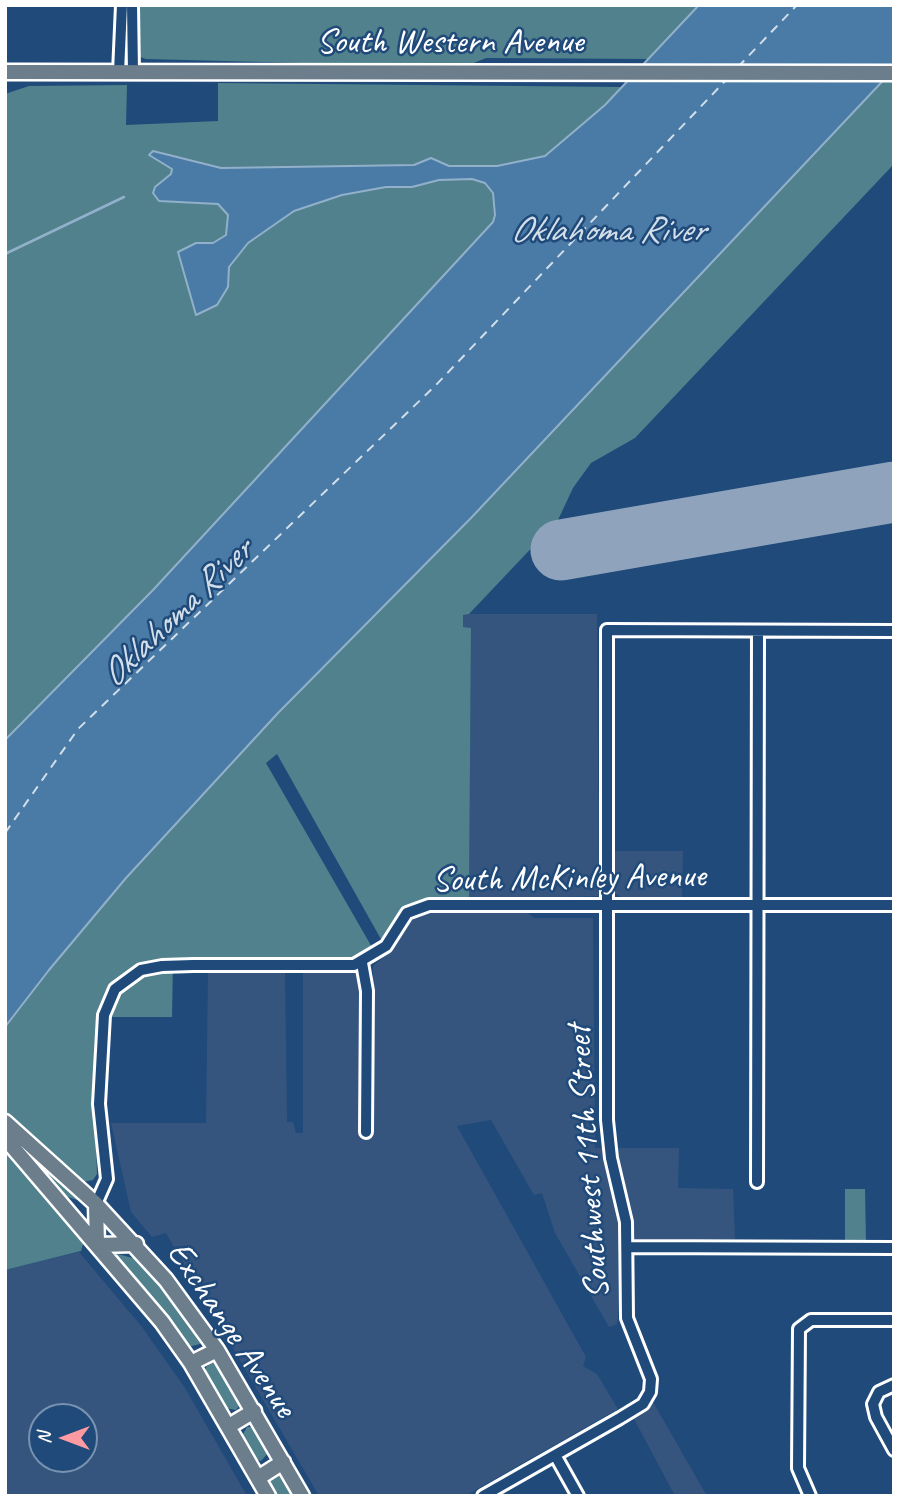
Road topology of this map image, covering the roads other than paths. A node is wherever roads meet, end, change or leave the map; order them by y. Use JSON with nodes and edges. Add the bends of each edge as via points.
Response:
{"nodes":[{"id":1,"x":122,"y":5,"type":"edge"},
{"id":2,"x":132,"y":5,"type":"edge"},
{"id":3,"x":5,"y":72,"type":"edge"},
{"id":4,"x":126,"y":72,"type":"junction"},
{"id":5,"x":894,"y":73,"type":"edge"},
{"id":6,"x":758,"y":631,"type":"junction"},
{"id":7,"x":894,"y":631,"type":"edge"},
{"id":8,"x":608,"y":905,"type":"junction"},
{"id":9,"x":758,"y":905,"type":"junction"},
{"id":10,"x":894,"y":905,"type":"edge"},
{"id":11,"x":362,"y":963,"type":"junction"},
{"id":12,"x":5,"y":1122,"type":"edge"},
{"id":13,"x":366,"y":1132,"type":"dead end"},
{"id":14,"x":5,"y":1138,"type":"edge"},
{"id":15,"x":757,"y":1182,"type":"dead end"},
{"id":16,"x":60,"y":1202,"type":"junction"},
{"id":17,"x":96,"y":1204,"type":"junction"},
{"id":18,"x":136,"y":1244,"type":"junction"},
{"id":19,"x":97,"y":1245,"type":"junction"},
{"id":20,"x":628,"y":1247,"type":"junction"},
{"id":21,"x":894,"y":1248,"type":"edge"},
{"id":22,"x":894,"y":1320,"type":"edge"},
{"id":23,"x":217,"y":1350,"type":"junction"},
{"id":24,"x":191,"y":1363,"type":"junction"},
{"id":25,"x":894,"y":1385,"type":"edge"},
{"id":26,"x":254,"y":1411,"type":"junction"},
{"id":27,"x":229,"y":1426,"type":"junction"},
{"id":28,"x":894,"y":1450,"type":"edge"},
{"id":29,"x":555,"y":1455,"type":"junction"},
{"id":30,"x":283,"y":1462,"type":"junction"},
{"id":31,"x":258,"y":1478,"type":"junction"},
{"id":32,"x":268,"y":1496,"type":"edge"},
{"id":33,"x":302,"y":1496,"type":"edge"},
{"id":34,"x":483,"y":1496,"type":"edge"},
{"id":35,"x":578,"y":1496,"type":"edge"},
{"id":36,"x":810,"y":1496,"type":"edge"}],
"edges":[{"from":1,"to":4,"type":"street"},
{"from":2,"to":4,"type":"street"},
{"from":3,"to":4,"type":"main road","name":"South Western Avenue"},
{"from":4,"to":5,"type":"main road","name":"South Western Avenue"},
{"from":6,"to":7,"type":"street"},
{"from":6,"to":8,"type":"street","name":"Southwest 11th Street","via":[[607,630]]},
{"from":6,"to":9,"type":"street"},
{"from":8,"to":9,"type":"street","name":"South McKinley Avenue"},
{"from":8,"to":11,"type":"street","name":"South McKinley Avenue","via":[[424,905],[404,915],[386,946]]},
{"from":8,"to":20,"type":"street","name":"Southwest 11th Street","via":[[607,1120]]},
{"from":9,"to":10,"type":"street","name":"South McKinley Avenue"},
{"from":9,"to":15,"type":"street"},
{"from":11,"to":13,"type":"street","via":[[367,991]]},
{"from":11,"to":17,"type":"street","via":[[151,967],[125,979],[115,989],[101,1033],[99,1121],[107,1179]]},
{"from":12,"to":17,"type":"main road","name":"Exchange Avenue"},
{"from":14,"to":16,"type":"main road","name":"Exchange Avenue"},
{"from":16,"to":17,"type":"main road"},
{"from":16,"to":19,"type":"main road","name":"Exchange Avenue"},
{"from":17,"to":18,"type":"main road","name":"Exchange Avenue"},
{"from":17,"to":19,"type":"main road"},
{"from":18,"to":19,"type":"main road"},
{"from":18,"to":23,"type":"main road","name":"Exchange Avenue"},
{"from":19,"to":24,"type":"main road","name":"Exchange Avenue"},
{"from":20,"to":21,"type":"street"},
{"from":20,"to":29,"type":"street","name":"Southwest 11th Street","via":[[626,1318],[651,1379],[650,1392],[643,1404]]},
{"from":22,"to":36,"type":"street","via":[[811,1320],[799,1329],[799,1468]]},
{"from":23,"to":24,"type":"main road"},
{"from":23,"to":26,"type":"main road","name":"Exchange Avenue"},
{"from":24,"to":27,"type":"main road","name":"Exchange Avenue"},
{"from":25,"to":28,"type":"street","via":[[875,1398],[874,1413]]},
{"from":26,"to":27,"type":"main road"},
{"from":26,"to":30,"type":"main road","name":"Exchange Avenue"},
{"from":27,"to":31,"type":"main road","name":"Exchange Avenue"},
{"from":29,"to":34,"type":"street"},
{"from":29,"to":35,"type":"street"},
{"from":30,"to":31,"type":"main road"},
{"from":30,"to":33,"type":"main road","name":"Exchange Avenue"},
{"from":31,"to":32,"type":"main road","name":"Exchange Avenue"}]}
